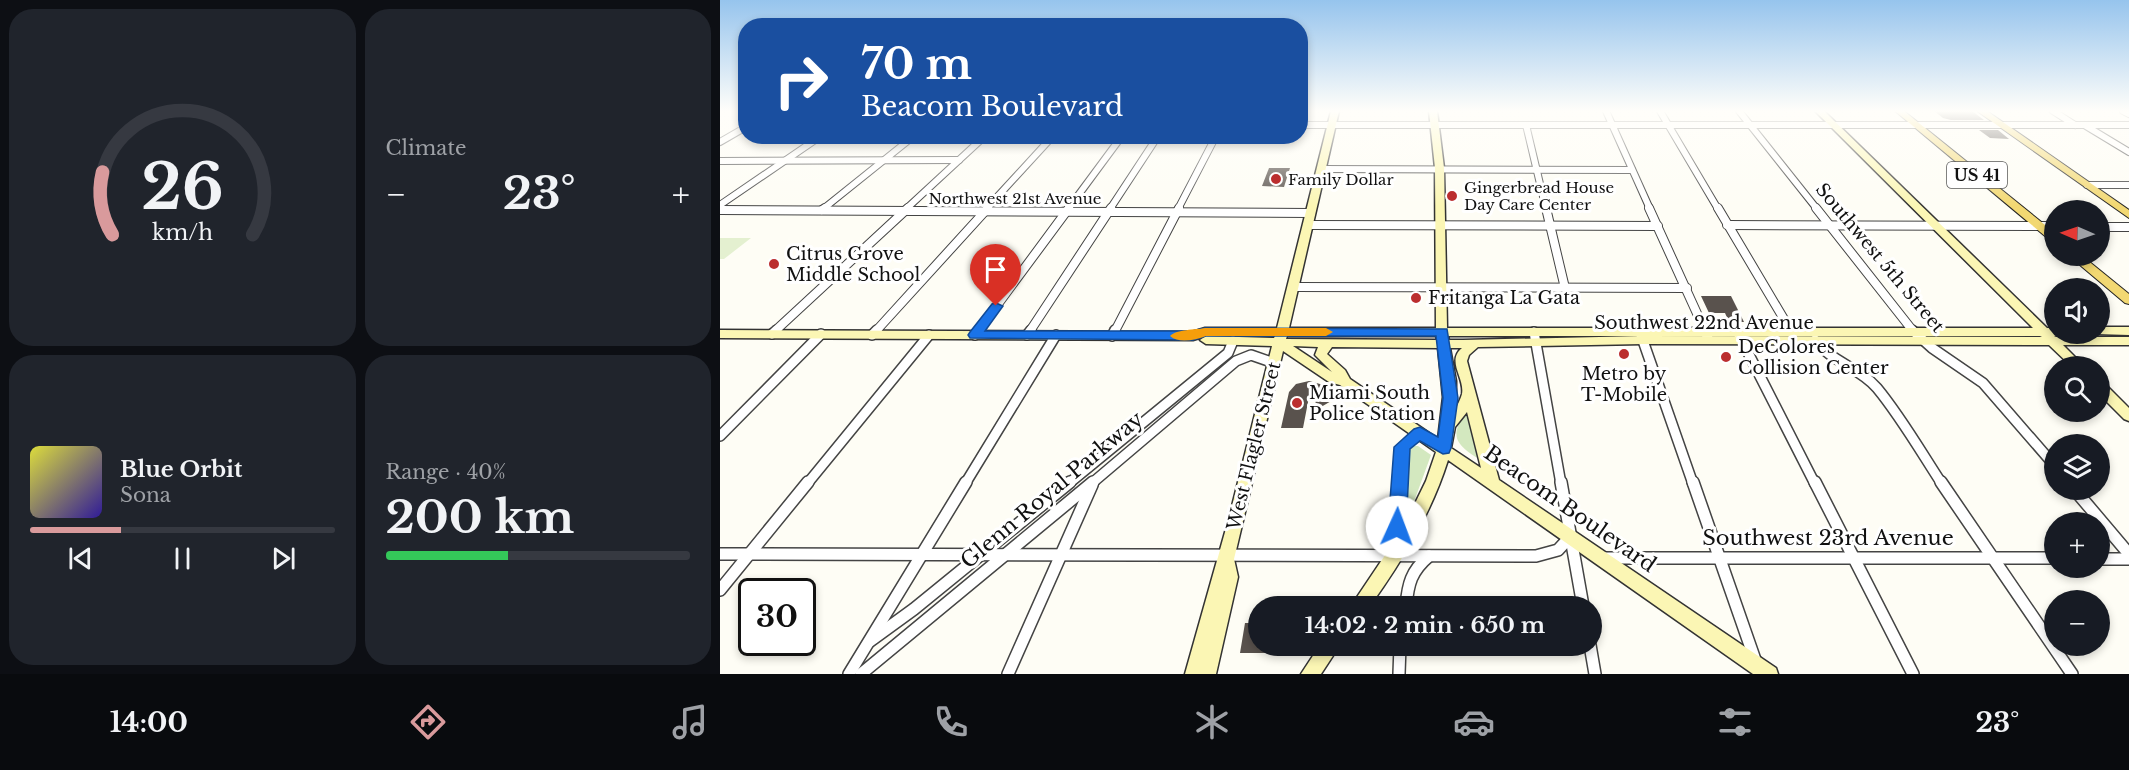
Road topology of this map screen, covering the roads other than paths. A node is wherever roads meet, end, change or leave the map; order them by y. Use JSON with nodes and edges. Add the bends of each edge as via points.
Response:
{"nodes":[{"id":1,"x":1328,"y":142,"type":"edge"},
{"id":2,"x":1437,"y":142,"type":"edge"},
{"id":3,"x":1530,"y":142,"type":"edge"},
{"id":4,"x":1619,"y":142,"type":"edge"},
{"id":5,"x":1678,"y":142,"type":"edge"},
{"id":6,"x":1764,"y":142,"type":"edge"},
{"id":7,"x":1851,"y":142,"type":"edge"},
{"id":8,"x":1937,"y":142,"type":"edge"},
{"id":9,"x":2026,"y":142,"type":"edge"},
{"id":10,"x":2114,"y":142,"type":"edge"},
{"id":11,"x":809,"y":144,"type":"edge"},
{"id":12,"x":904,"y":144,"type":"edge"},
{"id":13,"x":976,"y":144,"type":"edge"},
{"id":14,"x":1046,"y":144,"type":"edge"},
{"id":15,"x":1116,"y":144,"type":"edge"},
{"id":16,"x":1153,"y":144,"type":"edge"},
{"id":17,"x":1212,"y":144,"type":"edge"},
{"id":18,"x":2129,"y":152,"type":"edge"},
{"id":19,"x":720,"y":160,"type":"edge"},
{"id":20,"x":786,"y":160,"type":"junction"},
{"id":21,"x":884,"y":160,"type":"junction"},
{"id":22,"x":959,"y":160,"type":"junction"},
{"id":23,"x":1321,"y":169,"type":"junction"},
{"id":24,"x":1438,"y":170,"type":"junction"},
{"id":25,"x":1537,"y":170,"type":"junction"},
{"id":26,"x":1632,"y":170,"type":"junction"},
{"id":27,"x":2087,"y":185,"type":"junction"},
{"id":28,"x":2129,"y":185,"type":"edge"},
{"id":29,"x":720,"y":207,"type":"edge"},
{"id":30,"x":822,"y":210,"type":"junction"},
{"id":31,"x":905,"y":211,"type":"junction"},
{"id":32,"x":985,"y":212,"type":"junction"},
{"id":33,"x":1067,"y":212,"type":"junction"},
{"id":34,"x":1108,"y":212,"type":"junction"},
{"id":35,"x":1176,"y":212,"type":"junction"},
{"id":36,"x":1311,"y":213,"type":"junction"},
{"id":37,"x":2129,"y":215,"type":"edge"},
{"id":38,"x":1308,"y":225,"type":"junction"},
{"id":39,"x":1727,"y":225,"type":"junction"},
{"id":40,"x":1439,"y":226,"type":"junction"},
{"id":41,"x":1550,"y":226,"type":"junction"},
{"id":42,"x":1658,"y":226,"type":"junction"},
{"id":43,"x":1830,"y":226,"type":"junction"},
{"id":44,"x":1936,"y":226,"type":"junction"},
{"id":45,"x":2039,"y":226,"type":"junction"},
{"id":46,"x":2044,"y":226,"type":"edge"},
{"id":47,"x":2110,"y":227,"type":"edge"},
{"id":48,"x":2129,"y":227,"type":"edge"},
{"id":49,"x":2044,"y":230,"type":"edge"},
{"id":50,"x":2087,"y":266,"type":"edge"},
{"id":51,"x":1293,"y":287,"type":"junction"},
{"id":52,"x":1440,"y":288,"type":"junction"},
{"id":53,"x":1565,"y":288,"type":"junction"},
{"id":54,"x":1687,"y":288,"type":"junction"},
{"id":55,"x":2129,"y":300,"type":"edge"},
{"id":56,"x":2044,"y":329,"type":"edge"},
{"id":57,"x":1791,"y":331,"type":"junction"},
{"id":58,"x":2110,"y":331,"type":"edge"},
{"id":59,"x":2129,"y":331,"type":"edge"},
{"id":60,"x":720,"y":334,"type":"edge"},
{"id":61,"x":772,"y":334,"type":"junction"},
{"id":62,"x":821,"y":334,"type":"junction"},
{"id":63,"x":872,"y":334,"type":"junction"},
{"id":64,"x":929,"y":335,"type":"junction"},
{"id":65,"x":975,"y":335,"type":"junction"},
{"id":66,"x":1027,"y":335,"type":"junction"},
{"id":67,"x":1056,"y":335,"type":"junction"},
{"id":68,"x":2044,"y":335,"type":"edge"},
{"id":69,"x":1112,"y":336,"type":"junction"},
{"id":70,"x":1193,"y":336,"type":"junction"},
{"id":71,"x":1641,"y":336,"type":"junction"},
{"id":72,"x":1708,"y":336,"type":"junction"},
{"id":73,"x":1739,"y":336,"type":"junction"},
{"id":74,"x":1919,"y":336,"type":"junction"},
{"id":75,"x":1280,"y":337,"type":"junction"},
{"id":76,"x":1535,"y":337,"type":"junction"},
{"id":77,"x":1443,"y":338,"type":"junction"},
{"id":78,"x":1233,"y":340,"type":"junction"},
{"id":79,"x":1815,"y":340,"type":"junction"},
{"id":80,"x":2110,"y":340,"type":"edge"},
{"id":81,"x":2129,"y":341,"type":"edge"},
{"id":82,"x":1329,"y":343,"type":"junction"},
{"id":83,"x":1475,"y":344,"type":"junction"},
{"id":84,"x":2058,"y":344,"type":"edge"},
{"id":85,"x":2069,"y":356,"type":"edge"},
{"id":86,"x":1274,"y":363,"type":"junction"},
{"id":87,"x":1345,"y":382,"type":"junction"},
{"id":88,"x":1468,"y":395,"type":"junction"},
{"id":89,"x":2110,"y":397,"type":"edge"},
{"id":90,"x":2129,"y":416,"type":"edge"},
{"id":91,"x":1448,"y":426,"type":"junction"},
{"id":92,"x":1420,"y":433,"type":"junction"},
{"id":93,"x":720,"y":436,"type":"edge"},
{"id":94,"x":1443,"y":448,"type":"junction"},
{"id":95,"x":2044,"y":453,"type":"edge"},
{"id":96,"x":1093,"y":481,"type":"junction"},
{"id":97,"x":1492,"y":482,"type":"junction"},
{"id":98,"x":2083,"y":500,"type":"edge"},
{"id":99,"x":1570,"y":537,"type":"junction"},
{"id":100,"x":1404,"y":541,"type":"junction"},
{"id":101,"x":720,"y":554,"type":"edge"},
{"id":102,"x":750,"y":554,"type":"junction"},
{"id":103,"x":922,"y":554,"type":"junction"},
{"id":104,"x":2129,"y":554,"type":"edge"},
{"id":105,"x":980,"y":555,"type":"junction"},
{"id":106,"x":1007,"y":555,"type":"junction"},
{"id":107,"x":1060,"y":555,"type":"junction"},
{"id":108,"x":1225,"y":555,"type":"junction"},
{"id":109,"x":1429,"y":556,"type":"junction"},
{"id":110,"x":1395,"y":557,"type":"junction"},
{"id":111,"x":1602,"y":558,"type":"junction"},
{"id":112,"x":1719,"y":558,"type":"junction"},
{"id":113,"x":1853,"y":558,"type":"junction"},
{"id":114,"x":1993,"y":558,"type":"junction"},
{"id":115,"x":2044,"y":558,"type":"edge"},
{"id":116,"x":2110,"y":558,"type":"edge"},
{"id":117,"x":2129,"y":559,"type":"edge"},
{"id":118,"x":720,"y":590,"type":"edge"},
{"id":119,"x":1367,"y":596,"type":"edge"},
{"id":120,"x":1407,"y":596,"type":"edge"},
{"id":121,"x":1581,"y":596,"type":"edge"},
{"id":122,"x":870,"y":640,"type":"junction"},
{"id":123,"x":1323,"y":656,"type":"edge"},
{"id":124,"x":1400,"y":656,"type":"edge"},
{"id":125,"x":1592,"y":656,"type":"edge"},
{"id":126,"x":1762,"y":671,"type":"edge"},
{"id":127,"x":849,"y":674,"type":"edge"},
{"id":128,"x":861,"y":674,"type":"edge"},
{"id":129,"x":1008,"y":674,"type":"edge"},
{"id":130,"x":1194,"y":674,"type":"edge"},
{"id":131,"x":1207,"y":674,"type":"edge"},
{"id":132,"x":1310,"y":674,"type":"edge"},
{"id":133,"x":1399,"y":674,"type":"edge"},
{"id":134,"x":1595,"y":674,"type":"edge"},
{"id":135,"x":1913,"y":674,"type":"edge"},
{"id":136,"x":2072,"y":674,"type":"edge"}],
"edges":[{"from":1,"to":23,"type":"main road","name":"West Flagler Street"},
{"from":2,"to":24,"type":"main road"},
{"from":3,"to":25,"type":"street"},
{"from":4,"to":26,"type":"street"},
{"from":5,"to":39,"type":"street"},
{"from":6,"to":43,"type":"street","name":"Southwest 5th Street"},
{"from":7,"to":44,"type":"main road"},
{"from":8,"to":45,"type":"main road","number":"US 41"},
{"from":9,"to":27,"type":"main road","number":"US 41"},
{"from":10,"to":18,"type":"street"},
{"from":11,"to":20,"type":"street"},
{"from":12,"to":21,"type":"street"},
{"from":13,"to":22,"type":"street"},
{"from":14,"to":32,"type":"street"},
{"from":15,"to":33,"type":"street"},
{"from":16,"to":34,"type":"street"},
{"from":17,"to":35,"type":"street"},
{"from":19,"to":20,"type":"street"},
{"from":20,"to":21,"type":"street"},
{"from":20,"to":29,"type":"street"},
{"from":21,"to":22,"type":"street"},
{"from":21,"to":30,"type":"street"},
{"from":22,"to":31,"type":"street"},
{"from":23,"to":24,"type":"street"},
{"from":23,"to":36,"type":"main road","name":"West Flagler Street"},
{"from":24,"to":25,"type":"street"},
{"from":24,"to":40,"type":"main road"},
{"from":25,"to":26,"type":"street"},
{"from":25,"to":41,"type":"street"},
{"from":26,"to":42,"type":"street"},
{"from":27,"to":28,"type":"street"},
{"from":27,"to":37,"type":"main road","number":"US 41"},
{"from":29,"to":30,"type":"street","name":"Northwest 21st Avenue"},
{"from":30,"to":31,"type":"street","name":"Northwest 21st Avenue"},
{"from":31,"to":32,"type":"street","name":"Northwest 21st Avenue"},
{"from":31,"to":61,"type":"street"},
{"from":32,"to":33,"type":"street","name":"Northwest 21st Avenue"},
{"from":32,"to":63,"type":"street"},
{"from":33,"to":34,"type":"street","name":"Northwest 21st Avenue"},
{"from":33,"to":65,"type":"street"},
{"from":34,"to":35,"type":"street","name":"Northwest 21st Avenue"},
{"from":34,"to":66,"type":"street"},
{"from":35,"to":36,"type":"street","name":"Northwest 21st Avenue"},
{"from":35,"to":69,"type":"street"},
{"from":36,"to":38,"type":"main road","name":"West Flagler Street"},
{"from":38,"to":40,"type":"street"},
{"from":38,"to":51,"type":"main road","name":"West Flagler Street"},
{"from":39,"to":43,"type":"street"},
{"from":39,"to":57,"type":"street"},
{"from":40,"to":41,"type":"street"},
{"from":40,"to":52,"type":"main road"},
{"from":41,"to":42,"type":"street"},
{"from":41,"to":53,"type":"street"},
{"from":42,"to":54,"type":"street"},
{"from":43,"to":44,"type":"street"},
{"from":43,"to":74,"type":"street","name":"Southwest 5th Street"},
{"from":44,"to":45,"type":"street"},
{"from":44,"to":56,"type":"main road"},
{"from":45,"to":46,"type":"street"},
{"from":45,"to":49,"type":"main road","number":"US 41"},
{"from":47,"to":48,"type":"street"},
{"from":50,"to":55,"type":"main road"},
{"from":51,"to":52,"type":"street"},
{"from":51,"to":75,"type":"main road","name":"West Flagler Street"},
{"from":52,"to":53,"type":"street"},
{"from":52,"to":77,"type":"main road"},
{"from":53,"to":54,"type":"street"},
{"from":54,"to":72,"type":"street"},
{"from":57,"to":73,"type":"main road","name":"Southwest 22nd Avenue"},
{"from":57,"to":74,"type":"main road","name":"Southwest 22nd Avenue"},
{"from":58,"to":59,"type":"main road"},
{"from":60,"to":61,"type":"main road"},
{"from":61,"to":62,"type":"main road"},
{"from":62,"to":63,"type":"main road"},
{"from":62,"to":93,"type":"street"},
{"from":63,"to":64,"type":"main road"},
{"from":64,"to":65,"type":"main road"},
{"from":64,"to":102,"type":"street"},
{"from":65,"to":66,"type":"main road"},
{"from":66,"to":67,"type":"main road"},
{"from":67,"to":69,"type":"main road"},
{"from":67,"to":103,"type":"street"},
{"from":68,"to":74,"type":"main road","name":"Southwest 22nd Avenue"},
{"from":69,"to":70,"type":"main road"},
{"from":70,"to":75,"type":"main road","via":[[1205,332]]},
{"from":70,"to":78,"type":"main road","via":[[1202,340]]},
{"from":71,"to":72,"type":"main road","name":"Southwest 22nd Avenue"},
{"from":71,"to":76,"type":"main road","name":"Southwest 22nd Avenue"},
{"from":71,"to":112,"type":"street"},
{"from":72,"to":73,"type":"main road","name":"Southwest 22nd Avenue"},
{"from":73,"to":79,"type":"main road","name":"Southwest 22nd Avenue"},
{"from":73,"to":113,"type":"street"},
{"from":74,"to":79,"type":"main road","name":"Southwest 22nd Avenue"},
{"from":74,"to":95,"type":"street","name":"Southwest 5th Street","via":[[1983,383]]},
{"from":75,"to":77,"type":"main road","name":"Southwest 22nd Avenue"},
{"from":75,"to":78,"type":"main road"},
{"from":75,"to":82,"type":"main road","name":"Southwest 22nd Avenue"},
{"from":75,"to":86,"type":"main road","name":"West Flagler Street"},
{"from":75,"to":87,"type":"main road","name":"Beacom Boulevard","via":[[1334,379]]},
{"from":76,"to":77,"type":"main road","name":"Southwest 22nd Avenue"},
{"from":76,"to":83,"type":"main road","name":"Southwest 22nd Avenue"},
{"from":76,"to":99,"type":"street"},
{"from":77,"to":82,"type":"main road","name":"Southwest 22nd Avenue"},
{"from":77,"to":83,"type":"main road","name":"Southwest 22nd Avenue"},
{"from":77,"to":91,"type":"main road","via":[[1450,390]]},
{"from":78,"to":105,"type":"street","name":"Glenn Royal Parkway","via":[[1228,353]]},
{"from":79,"to":114,"type":"street","via":[[1824,352],[1877,388]]},
{"from":80,"to":81,"type":"main road","name":"Southwest 22nd Avenue"},
{"from":82,"to":87,"type":"main road","name":"Beacom Boulevard","via":[[1321,355]]},
{"from":83,"to":88,"type":"main road","via":[[1461,357]]},
{"from":84,"to":85,"type":"main road"},
{"from":86,"to":96,"type":"street","name":"Glenn Royal Parkway","via":[[1255,356],[1240,358]]},
{"from":86,"to":108,"type":"main road","name":"West Flagler Street"},
{"from":87,"to":92,"type":"main road","name":"Beacom Boulevard"},
{"from":88,"to":91,"type":"main road","via":[[1461,412]]},
{"from":88,"to":97,"type":"main road"},
{"from":89,"to":90,"type":"main road"},
{"from":91,"to":94,"type":"main road"},
{"from":92,"to":94,"type":"main road","name":"Beacom Boulevard"},
{"from":92,"to":100,"type":"street","via":[[1400,453],[1397,527]]},
{"from":94,"to":97,"type":"main road","name":"Beacom Boulevard"},
{"from":94,"to":100,"type":"main road"},
{"from":96,"to":106,"type":"street","name":"Glenn Royal Parkway"},
{"from":96,"to":107,"type":"street"},
{"from":97,"to":99,"type":"main road","name":"Beacom Boulevard"},
{"from":98,"to":104,"type":"street"},
{"from":99,"to":109,"type":"street","via":[[1558,550],[1536,556]]},
{"from":99,"to":111,"type":"main road","name":"Beacom Boulevard"},
{"from":99,"to":121,"type":"street"},
{"from":100,"to":110,"type":"main road"},
{"from":101,"to":102,"type":"street"},
{"from":102,"to":103,"type":"street"},
{"from":102,"to":118,"type":"street"},
{"from":103,"to":105,"type":"street"},
{"from":103,"to":122,"type":"street"},
{"from":105,"to":106,"type":"street"},
{"from":105,"to":122,"type":"street","name":"Glenn Royal Parkway"},
{"from":106,"to":107,"type":"street"},
{"from":106,"to":128,"type":"street","name":"Glenn Royal Parkway"},
{"from":107,"to":108,"type":"street"},
{"from":107,"to":129,"type":"street"},
{"from":108,"to":110,"type":"street"},
{"from":108,"to":130,"type":"main road","name":"West Flagler Street"},
{"from":108,"to":131,"type":"main road","via":[[1230,577]]},
{"from":109,"to":110,"type":"street"},
{"from":109,"to":120,"type":"street","via":[[1412,571]]},
{"from":110,"to":119,"type":"main road"},
{"from":111,"to":112,"type":"street","name":"Southwest 23rd Avenue"},
{"from":111,"to":126,"type":"main road","name":"Beacom Boulevard"},
{"from":112,"to":113,"type":"street","name":"Southwest 23rd Avenue"},
{"from":112,"to":126,"type":"street"},
{"from":113,"to":114,"type":"street","name":"Southwest 23rd Avenue"},
{"from":113,"to":135,"type":"street"},
{"from":114,"to":115,"type":"street","name":"Southwest 23rd Avenue"},
{"from":114,"to":136,"type":"street"},
{"from":116,"to":117,"type":"street"},
{"from":122,"to":127,"type":"street"},
{"from":123,"to":132,"type":"main road"},
{"from":124,"to":133,"type":"street"},
{"from":125,"to":134,"type":"street"}]}
